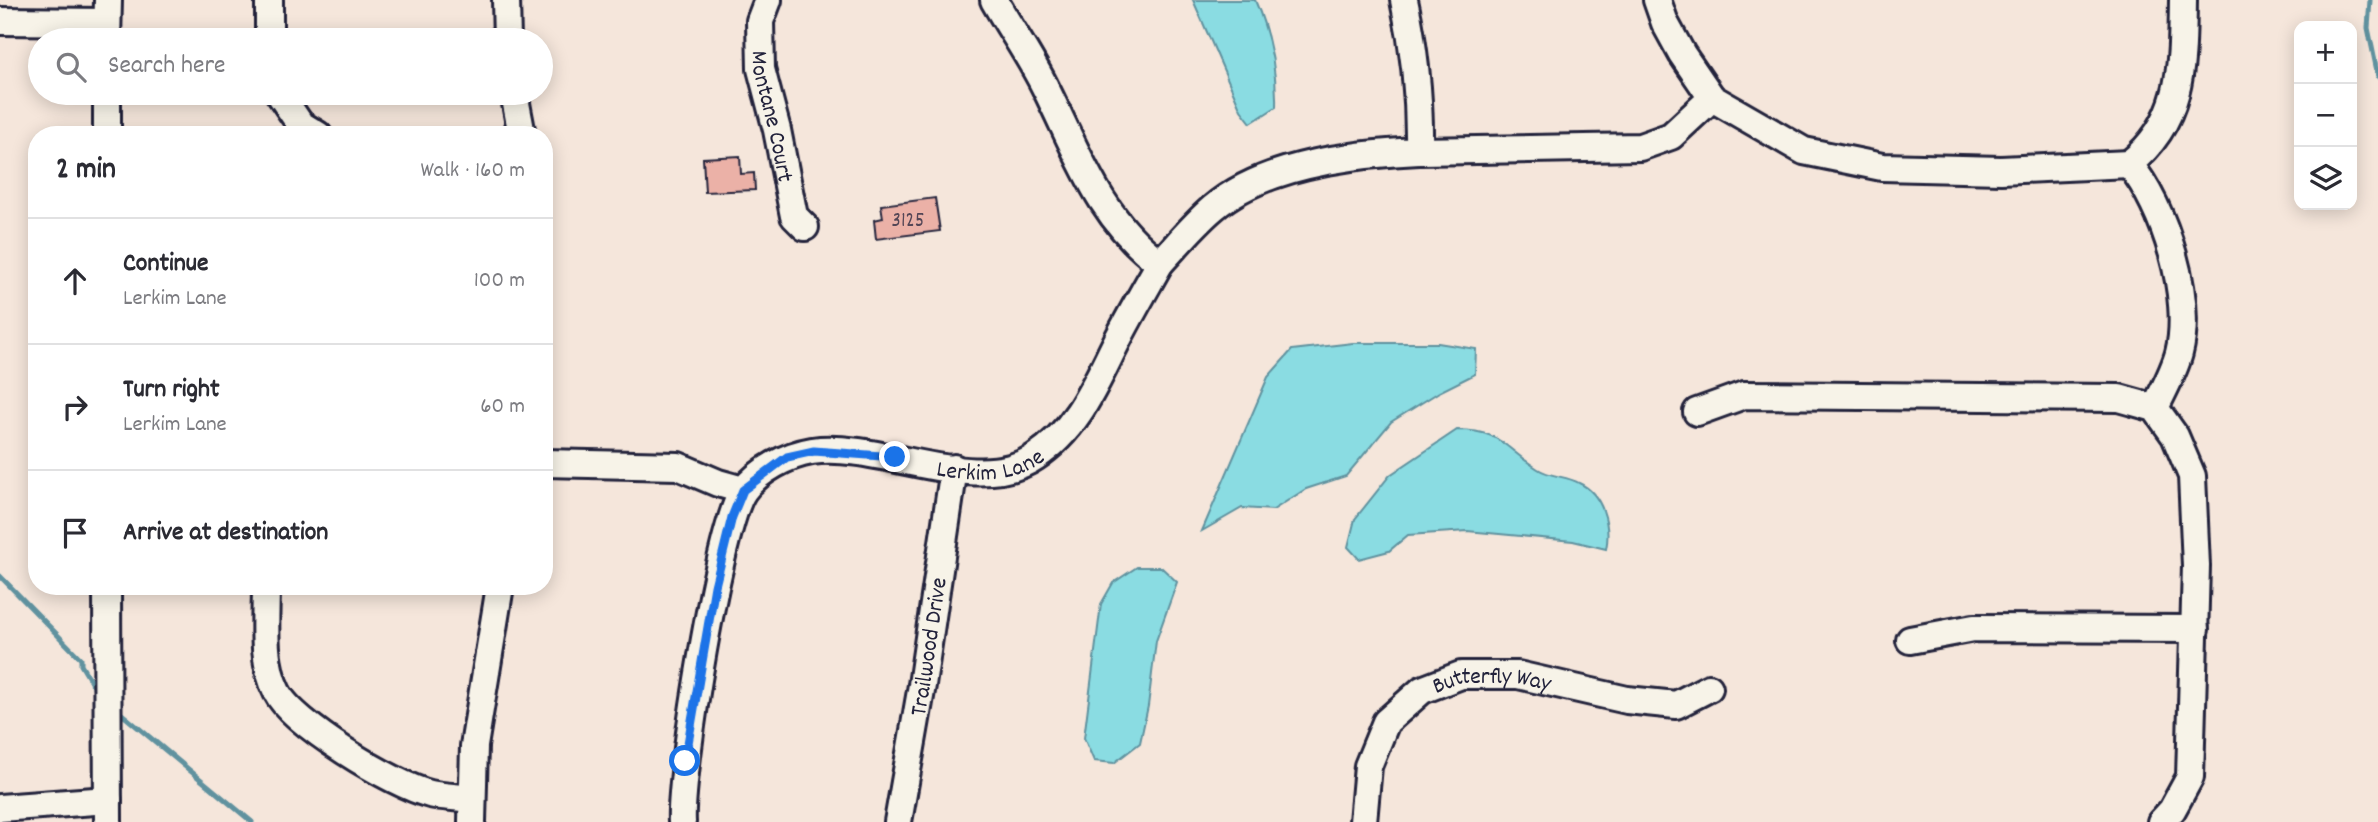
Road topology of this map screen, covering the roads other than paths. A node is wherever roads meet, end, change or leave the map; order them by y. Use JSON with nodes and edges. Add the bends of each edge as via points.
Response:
{"nodes":[{"id":1,"x":269,"y":0,"type":"edge"},
{"id":2,"x":506,"y":0,"type":"edge"},
{"id":3,"x":768,"y":0,"type":"edge"},
{"id":4,"x":995,"y":0,"type":"edge"},
{"id":5,"x":1404,"y":0,"type":"edge"},
{"id":6,"x":1657,"y":0,"type":"edge"},
{"id":7,"x":2183,"y":0,"type":"edge"},
{"id":8,"x":0,"y":20,"type":"edge"},
{"id":9,"x":108,"y":21,"type":"edge"},
{"id":10,"x":269,"y":28,"type":"edge"},
{"id":11,"x":507,"y":28,"type":"edge"},
{"id":12,"x":1712,"y":99,"type":"junction"},
{"id":13,"x":107,"y":105,"type":"edge"},
{"id":14,"x":287,"y":105,"type":"edge"},
{"id":15,"x":516,"y":105,"type":"edge"},
{"id":16,"x":107,"y":126,"type":"edge"},
{"id":17,"x":303,"y":126,"type":"edge"},
{"id":18,"x":520,"y":126,"type":"edge"},
{"id":19,"x":1419,"y":151,"type":"junction"},
{"id":20,"x":2129,"y":164,"type":"junction"},
{"id":21,"x":805,"y":227,"type":"dead end"},
{"id":22,"x":1160,"y":263,"type":"junction"},
{"id":23,"x":2155,"y":408,"type":"junction"},
{"id":24,"x":1697,"y":412,"type":"dead end"},
{"id":25,"x":553,"y":463,"type":"edge"},
{"id":26,"x":954,"y":468,"type":"junction"},
{"id":27,"x":743,"y":490,"type":"junction"},
{"id":28,"x":107,"y":595,"type":"edge"},
{"id":29,"x":266,"y":595,"type":"edge"},
{"id":30,"x":499,"y":595,"type":"edge"},
{"id":31,"x":2194,"y":629,"type":"junction"},
{"id":32,"x":1910,"y":640,"type":"dead end"},
{"id":33,"x":1709,"y":688,"type":"dead end"},
{"id":34,"x":0,"y":808,"type":"edge"},
{"id":35,"x":472,"y":810,"type":"edge"},
{"id":36,"x":108,"y":811,"type":"edge"},
{"id":37,"x":682,"y":822,"type":"edge"},
{"id":38,"x":898,"y":822,"type":"edge"},
{"id":39,"x":1363,"y":822,"type":"edge"},
{"id":40,"x":2161,"y":822,"type":"edge"}],
"edges":[{"from":1,"to":10,"type":"street"},
{"from":2,"to":11,"type":"street"},
{"from":3,"to":21,"type":"street","name":"Montane Court","via":[[760,21],[761,69],[794,216]]},
{"from":4,"to":22,"type":"street","via":[[1045,87],[1095,193],[1129,236]]},
{"from":5,"to":19,"type":"street","via":[[1420,103]]},
{"from":6,"to":12,"type":"street","via":[[1682,54]]},
{"from":7,"to":20,"type":"street","via":[[2179,87],[2149,148]]},
{"from":8,"to":9,"type":"street"},
{"from":12,"to":19,"type":"street","name":"Lerkim Lane","via":[[1671,136],[1640,147]]},
{"from":12,"to":20,"type":"street","via":[[1804,151],[1848,163],[2001,170]]},
{"from":13,"to":16,"type":"street"},
{"from":14,"to":17,"type":"street"},
{"from":15,"to":18,"type":"street"},
{"from":19,"to":22,"type":"street","name":"Lerkim Lane","via":[[1372,153],[1300,167],[1259,181],[1213,207]]},
{"from":20,"to":23,"type":"street","via":[[2145,182],[2163,223],[2183,321],[2178,354]]},
{"from":22,"to":26,"type":"street","name":"Lerkim Lane","via":[[1077,418],[1054,442],[1017,467],[995,472]]},
{"from":23,"to":24,"type":"street","via":[[2119,398],[1744,395]]},
{"from":23,"to":31,"type":"street","via":[[2175,436],[2192,476]]},
{"from":25,"to":27,"type":"street","via":[[678,466]]},
{"from":26,"to":27,"type":"street","name":"Lerkim Lane","via":[[860,452],[814,451],[787,457]]},
{"from":26,"to":38,"type":"street","name":"Trailwood Drive"},
{"from":27,"to":37,"type":"street","via":[[715,586],[685,761]]},
{"from":28,"to":36,"type":"street"},
{"from":29,"to":35,"type":"street","via":[[268,665],[287,708],[381,775]]},
{"from":30,"to":35,"type":"street","via":[[474,746]]},
{"from":31,"to":32,"type":"street","via":[[1974,628]]},
{"from":31,"to":40,"type":"street","via":[[2190,777]]},
{"from":33,"to":39,"type":"street","name":"Butterfly Way","via":[[1676,705],[1627,700],[1518,675],[1461,675],[1422,690],[1386,722],[1368,766]]},
{"from":34,"to":36,"type":"street"}]}
